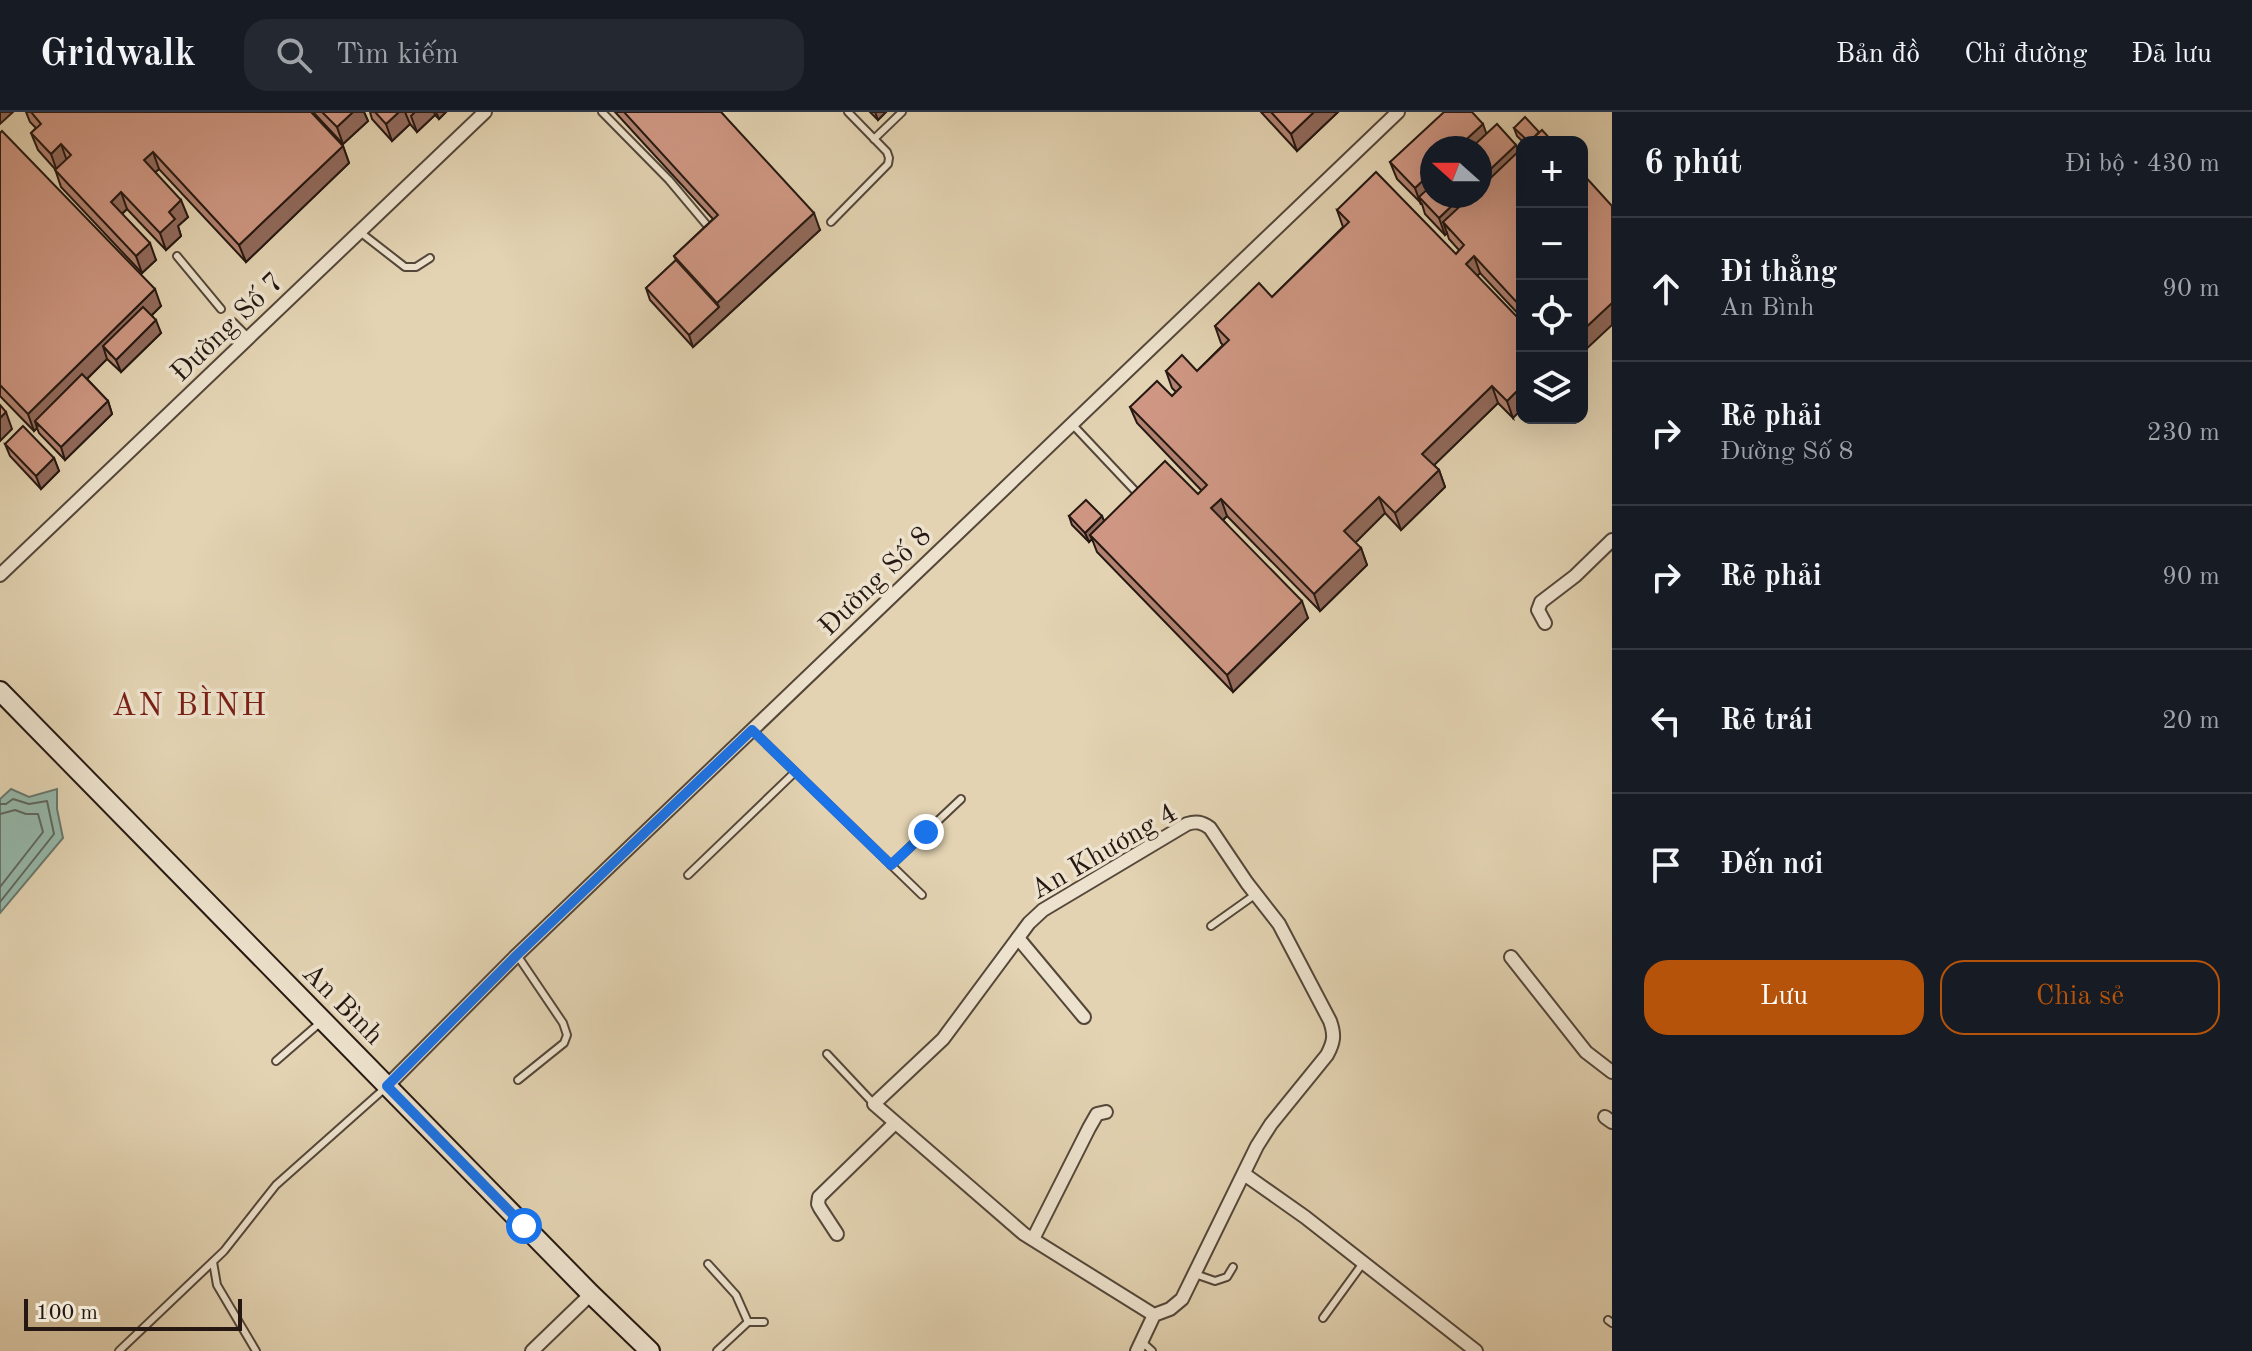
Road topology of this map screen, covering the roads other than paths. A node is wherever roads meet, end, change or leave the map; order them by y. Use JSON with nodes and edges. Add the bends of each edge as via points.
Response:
{"nodes":[{"id":1,"x":485,"y":112,"type":"edge"},
{"id":2,"x":602,"y":112,"type":"edge"},
{"id":3,"x":848,"y":112,"type":"edge"},
{"id":4,"x":902,"y":112,"type":"edge"},
{"id":5,"x":1398,"y":112,"type":"edge"},
{"id":6,"x":874,"y":139,"type":"junction"},
{"id":7,"x":831,"y":222,"type":"dead end"},
{"id":8,"x":360,"y":232,"type":"junction"},
{"id":9,"x":715,"y":235,"type":"edge"},
{"id":10,"x":177,"y":256,"type":"dead end"},
{"id":11,"x":430,"y":258,"type":"dead end"},
{"id":12,"x":221,"y":309,"type":"dead end"},
{"id":13,"x":233,"y":322,"type":"dead end"},
{"id":14,"x":249,"y":338,"type":"junction"},
{"id":15,"x":1072,"y":424,"type":"junction"},
{"id":16,"x":1141,"y":497,"type":"edge"},
{"id":17,"x":1612,"y":540,"type":"edge"},
{"id":18,"x":0,"y":575,"type":"edge"},
{"id":19,"x":1545,"y":623,"type":"dead end"},
{"id":20,"x":0,"y":691,"type":"edge"},
{"id":21,"x":752,"y":730,"type":"junction"},
{"id":22,"x":795,"y":772,"type":"junction"},
{"id":23,"x":961,"y":799,"type":"dead end"},
{"id":24,"x":891,"y":865,"type":"junction"},
{"id":25,"x":688,"y":875,"type":"dead end"},
{"id":26,"x":1256,"y":894,"type":"junction"},
{"id":27,"x":922,"y":895,"type":"dead end"},
{"id":28,"x":1211,"y":926,"type":"dead end"},
{"id":29,"x":1018,"y":938,"type":"junction"},
{"id":30,"x":517,"y":955,"type":"junction"},
{"id":31,"x":1511,"y":957,"type":"dead end"},
{"id":32,"x":1084,"y":1017,"type":"dead end"},
{"id":33,"x":322,"y":1021,"type":"junction"},
{"id":34,"x":827,"y":1054,"type":"dead end"},
{"id":35,"x":276,"y":1061,"type":"dead end"},
{"id":36,"x":1612,"y":1072,"type":"edge"},
{"id":37,"x":518,"y":1080,"type":"dead end"},
{"id":38,"x":387,"y":1086,"type":"junction"},
{"id":39,"x":874,"y":1104,"type":"junction"},
{"id":40,"x":1106,"y":1112,"type":"dead end"},
{"id":41,"x":895,"y":1123,"type":"junction"},
{"id":42,"x":1244,"y":1174,"type":"junction"},
{"id":43,"x":837,"y":1234,"type":"dead end"},
{"id":44,"x":1033,"y":1239,"type":"junction"},
{"id":45,"x":213,"y":1262,"type":"junction"},
{"id":46,"x":1363,"y":1263,"type":"junction"},
{"id":47,"x":708,"y":1264,"type":"dead end"},
{"id":48,"x":1233,"y":1267,"type":"dead end"},
{"id":49,"x":1195,"y":1274,"type":"junction"},
{"id":50,"x":591,"y":1294,"type":"junction"},
{"id":51,"x":1154,"y":1315,"type":"junction"},
{"id":52,"x":1323,"y":1318,"type":"dead end"},
{"id":53,"x":748,"y":1322,"type":"junction"},
{"id":54,"x":764,"y":1322,"type":"dead end"},
{"id":55,"x":1139,"y":1346,"type":"edge"},
{"id":56,"x":119,"y":1351,"type":"edge"},
{"id":57,"x":256,"y":1351,"type":"edge"},
{"id":58,"x":532,"y":1351,"type":"edge"},
{"id":59,"x":650,"y":1351,"type":"edge"},
{"id":60,"x":717,"y":1351,"type":"edge"},
{"id":61,"x":1152,"y":1351,"type":"edge"},
{"id":62,"x":1476,"y":1351,"type":"edge"}],
"edges":[{"from":1,"to":8,"type":"street","name":"Đường Số 7"},
{"from":2,"to":9,"type":"lane"},
{"from":3,"to":6,"type":"lane"},
{"from":4,"to":6,"type":"lane"},
{"from":5,"to":15,"type":"street","name":"Đường Số 8"},
{"from":6,"to":7,"type":"lane","via":[[887,152],[888,164]]},
{"from":8,"to":11,"type":"lane","via":[[405,267]]},
{"from":8,"to":14,"type":"street","name":"Đường Số 7"},
{"from":10,"to":12,"type":"lane"},
{"from":13,"to":14,"type":"lane"},
{"from":14,"to":18,"type":"street","name":"Đường Số 7"},
{"from":15,"to":16,"type":"lane"},
{"from":15,"to":21,"type":"street","name":"Đường Số 8"},
{"from":17,"to":19,"type":"street","via":[[1541,602],[1538,610]]},
{"from":20,"to":33,"type":"main road","name":"An Bình"},
{"from":21,"to":22,"type":"lane"},
{"from":21,"to":30,"type":"street","name":"Đường Số 8"},
{"from":22,"to":24,"type":"lane"},
{"from":22,"to":25,"type":"lane"},
{"from":23,"to":24,"type":"lane"},
{"from":24,"to":27,"type":"lane"},
{"from":26,"to":28,"type":"lane"},
{"from":26,"to":29,"type":"street","name":"An Khương 4","via":[[1210,828],[1195,822],[1043,910]]},
{"from":26,"to":42,"type":"street","name":"An Khương 4","via":[[1279,924],[1335,1035],[1327,1055],[1271,1124]]},
{"from":29,"to":32,"type":"street"},
{"from":29,"to":39,"type":"street","name":"An Khương 4","via":[[943,1039]]},
{"from":30,"to":37,"type":"lane","via":[[567,1035]]},
{"from":30,"to":38,"type":"street","name":"Đường Số 8"},
{"from":31,"to":36,"type":"street","via":[[1586,1052]]},
{"from":33,"to":35,"type":"lane"},
{"from":33,"to":38,"type":"main road","name":"An Bình"},
{"from":34,"to":39,"type":"lane"},
{"from":38,"to":45,"type":"lane","via":[[276,1185]]},
{"from":38,"to":50,"type":"main road","name":"An Bình"},
{"from":39,"to":41,"type":"street"},
{"from":40,"to":44,"type":"street","via":[[1097,1114]]},
{"from":41,"to":43,"type":"street","via":[[819,1197]]},
{"from":41,"to":44,"type":"street"},
{"from":42,"to":46,"type":"street"},
{"from":42,"to":49,"type":"street","name":"An Khương 4"},
{"from":44,"to":51,"type":"street"},
{"from":45,"to":56,"type":"lane"},
{"from":45,"to":57,"type":"lane","via":[[217,1285]]},
{"from":46,"to":52,"type":"lane"},
{"from":46,"to":62,"type":"street"},
{"from":47,"to":53,"type":"lane","via":[[736,1295]]},
{"from":48,"to":49,"type":"lane","via":[[1227,1277],[1215,1281]]},
{"from":49,"to":51,"type":"street","name":"An Khương 4","via":[[1182,1299]]},
{"from":50,"to":58,"type":"street"},
{"from":50,"to":59,"type":"main road","name":"An Bình"},
{"from":51,"to":55,"type":"street","name":"An Khương 4"},
{"from":53,"to":54,"type":"lane"},
{"from":53,"to":60,"type":"lane"},
{"from":55,"to":61,"type":"lane"}]}
